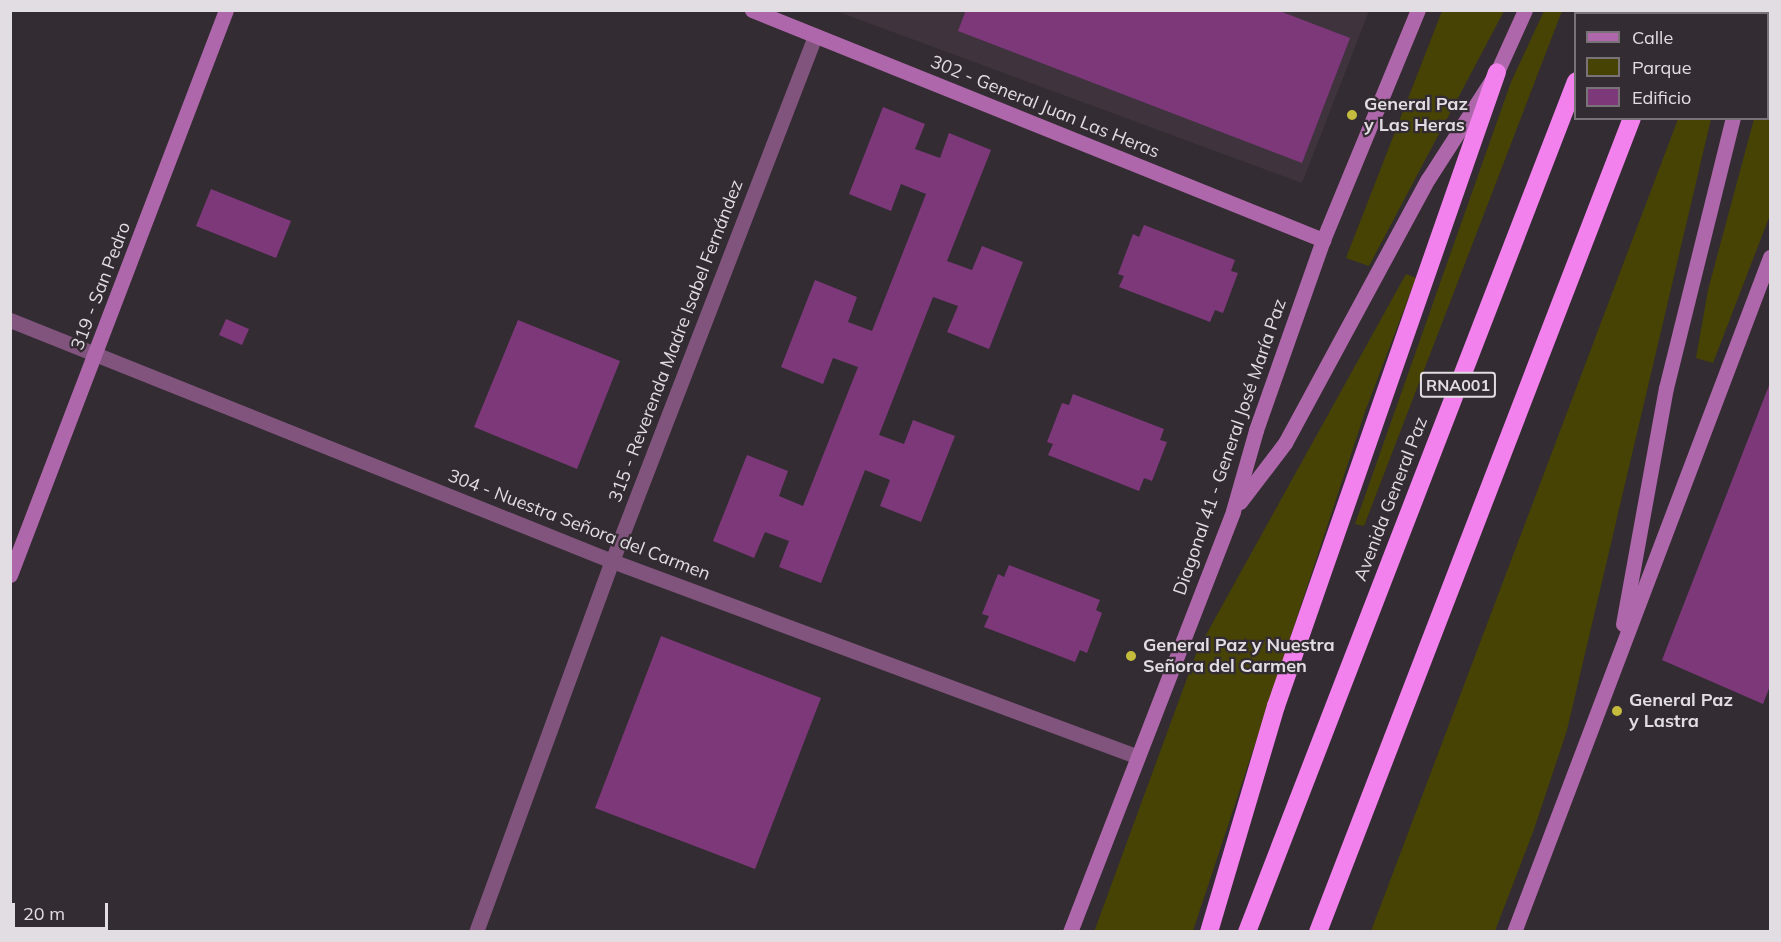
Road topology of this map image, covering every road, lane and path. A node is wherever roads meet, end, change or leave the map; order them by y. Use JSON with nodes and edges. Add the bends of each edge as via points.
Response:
{"nodes":[{"id":1,"x":226,"y":10,"type":"edge"},
{"id":2,"x":752,"y":10,"type":"edge"},
{"id":3,"x":1418,"y":10,"type":"edge"},
{"id":4,"x":1526,"y":10,"type":"edge"},
{"id":5,"x":815,"y":36,"type":"junction"},
{"id":6,"x":1497,"y":72,"type":"junction"},
{"id":7,"x":1574,"y":84,"type":"edge"},
{"id":8,"x":1631,"y":120,"type":"edge"},
{"id":9,"x":1733,"y":120,"type":"edge"},
{"id":10,"x":1323,"y":240,"type":"junction"},
{"id":11,"x":1770,"y":257,"type":"edge"},
{"id":12,"x":10,"y":320,"type":"edge"},
{"id":13,"x":97,"y":353,"type":"junction"},
{"id":14,"x":1233,"y":511,"type":"junction"},
{"id":15,"x":612,"y":561,"type":"junction"},
{"id":16,"x":10,"y":575,"type":"edge"},
{"id":17,"x":1617,"y":656,"type":"junction"},
{"id":18,"x":1136,"y":756,"type":"junction"},
{"id":19,"x":476,"y":932,"type":"edge"},
{"id":20,"x":1070,"y":932,"type":"edge"},
{"id":21,"x":1209,"y":932,"type":"edge"},
{"id":22,"x":1247,"y":932,"type":"edge"},
{"id":23,"x":1318,"y":932,"type":"edge"},
{"id":24,"x":1514,"y":932,"type":"edge"}],
"edges":[{"from":1,"to":13,"type":"street","name":"319 - San Pedro"},
{"from":2,"to":5,"type":"street","name":"302 - General Juan Las Heras"},
{"from":3,"to":10,"type":"street","name":"Diagonal 41 - General José María Paz"},
{"from":4,"to":6,"type":"street"},
{"from":5,"to":10,"type":"street","name":"302 - General Juan Las Heras"},
{"from":5,"to":15,"type":"street","name":"315 - Reverenda Madre Isabel Fernández"},
{"from":6,"to":14,"type":"street","via":[[1428,179],[1285,443]]},
{"from":6,"to":21,"type":"highway","via":[[1276,706]]},
{"from":7,"to":22,"type":"highway","name":"Avenida General Paz","number":"RNA001"},
{"from":8,"to":23,"type":"highway","number":"RNA001"},
{"from":9,"to":17,"type":"street","via":[[1666,388]]},
{"from":10,"to":14,"type":"street","name":"Diagonal 41 - General José María Paz","via":[[1256,430]]},
{"from":11,"to":17,"type":"street"},
{"from":12,"to":13,"type":"street","name":"304 - Nuestra Señora del Carmen"},
{"from":13,"to":15,"type":"street","name":"304 - Nuestra Señora del Carmen"},
{"from":13,"to":16,"type":"street","name":"319 - San Pedro"},
{"from":14,"to":18,"type":"street","name":"Diagonal 41 - General José María Paz"},
{"from":15,"to":18,"type":"street","name":"304 - Nuestra Señora del Carmen"},
{"from":15,"to":19,"type":"street","name":"315 - Reverenda Madre Isabel Fernández"},
{"from":17,"to":24,"type":"street"},
{"from":18,"to":20,"type":"street","name":"Diagonal 41 - General José María Paz"}]}
